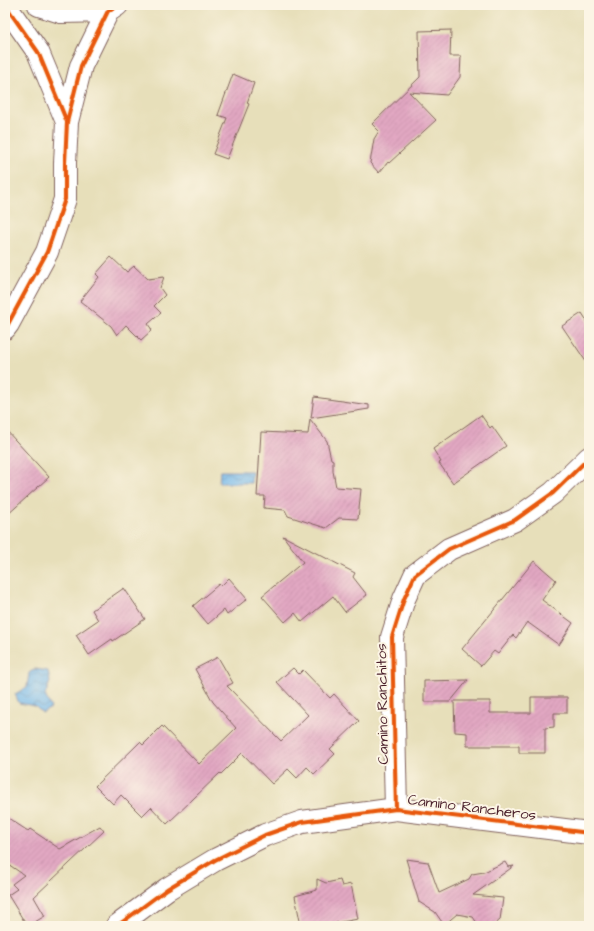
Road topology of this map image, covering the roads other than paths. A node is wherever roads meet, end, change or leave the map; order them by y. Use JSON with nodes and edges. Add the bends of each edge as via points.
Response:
{"nodes":[{"id":1,"x":5,"y":5,"type":"edge"},
{"id":2,"x":39,"y":5,"type":"edge"},
{"id":3,"x":112,"y":8,"type":"edge"},
{"id":4,"x":67,"y":122,"type":"junction"},
{"id":5,"x":5,"y":328,"type":"edge"},
{"id":6,"x":589,"y":458,"type":"edge"},
{"id":7,"x":396,"y":809,"type":"junction"},
{"id":8,"x":589,"y":833,"type":"edge"},
{"id":9,"x":117,"y":926,"type":"edge"}],
"edges":[{"from":1,"to":4,"type":"street","via":[[38,52]]},
{"from":2,"to":3,"type":"street","via":[[61,12]]},
{"from":3,"to":4,"type":"street","via":[[81,66]]},
{"from":4,"to":5,"type":"street","via":[[65,199],[47,252]]},
{"from":6,"to":7,"type":"street","name":"Camino Ranchitos","via":[[553,493],[515,520],[449,549],[415,575],[392,637]]},
{"from":7,"to":8,"type":"street","name":"Camino Rancheros"},
{"from":7,"to":9,"type":"street","name":"Camino Rancheros","via":[[302,822],[265,835],[173,885]]}]}
